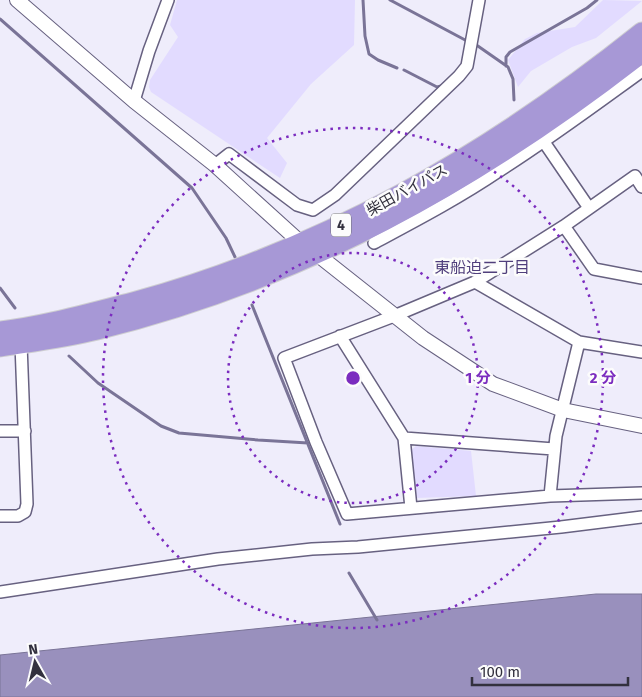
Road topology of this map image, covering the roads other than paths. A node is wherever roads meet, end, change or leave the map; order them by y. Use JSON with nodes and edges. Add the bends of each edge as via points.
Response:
{"nodes":[{"id":1,"x":17,"y":0,"type":"edge"},
{"id":2,"x":168,"y":0,"type":"edge"},
{"id":3,"x":479,"y":0,"type":"edge"},
{"id":4,"x":642,"y":32,"type":"edge"},
{"id":5,"x":642,"y":53,"type":"edge"},
{"id":6,"x":642,"y":71,"type":"edge"},
{"id":7,"x":134,"y":101,"type":"junction"},
{"id":8,"x":544,"y":142,"type":"junction"},
{"id":9,"x":215,"y":165,"type":"junction"},
{"id":10,"x":639,"y":174,"type":"edge"},
{"id":11,"x":642,"y":187,"type":"edge"},
{"id":12,"x":436,"y":202,"type":"junction"},
{"id":13,"x":589,"y":208,"type":"junction"},
{"id":14,"x":564,"y":226,"type":"junction"},
{"id":15,"x":301,"y":243,"type":"junction"},
{"id":16,"x":374,"y":243,"type":"dead end"},
{"id":17,"x":318,"y":254,"type":"junction"},
{"id":18,"x":642,"y":278,"type":"edge"},
{"id":19,"x":475,"y":282,"type":"junction"},
{"id":20,"x":394,"y":316,"type":"junction"},
{"id":21,"x":2,"y":328,"type":"edge"},
{"id":22,"x":340,"y":336,"type":"junction"},
{"id":23,"x":579,"y":342,"type":"junction"},
{"id":24,"x":21,"y":344,"type":"junction"},
{"id":25,"x":0,"y":348,"type":"edge"},
{"id":26,"x":642,"y":352,"type":"edge"},
{"id":27,"x":563,"y":410,"type":"junction"},
{"id":28,"x":642,"y":426,"type":"edge"},
{"id":29,"x":0,"y":431,"type":"edge"},
{"id":30,"x":25,"y":431,"type":"junction"},
{"id":31,"x":404,"y":438,"type":"junction"},
{"id":32,"x":554,"y":449,"type":"junction"},
{"id":33,"x":642,"y":493,"type":"edge"},
{"id":34,"x":550,"y":496,"type":"junction"},
{"id":35,"x":411,"y":508,"type":"junction"},
{"id":36,"x":0,"y":516,"type":"edge"},
{"id":37,"x":642,"y":516,"type":"edge"},
{"id":38,"x":0,"y":592,"type":"edge"}],
"edges":[{"from":1,"to":7,"type":"street"},
{"from":2,"to":7,"type":"street"},
{"from":3,"to":9,"type":"street","via":[[466,66],[459,76],[335,195],[314,210],[297,205],[229,154]]},
{"from":4,"to":15,"type":"highway","name":"柴田バイパス","number":"4","via":[[542,107],[482,147],[415,187]]},
{"from":5,"to":12,"type":"highway","name":"柴田バイパス","number":"4"},
{"from":6,"to":8,"type":"street"},
{"from":7,"to":9,"type":"street"},
{"from":8,"to":12,"type":"street","via":[[498,172]]},
{"from":8,"to":13,"type":"street"},
{"from":9,"to":15,"type":"street"},
{"from":10,"to":11,"type":"street"},
{"from":10,"to":13,"type":"street"},
{"from":12,"to":16,"type":"street"},
{"from":12,"to":17,"type":"highway","name":"柴田バイパス","number":"4"},
{"from":13,"to":14,"type":"street"},
{"from":14,"to":18,"type":"street","via":[[594,269]]},
{"from":14,"to":19,"type":"street"},
{"from":15,"to":17,"type":"street"},
{"from":15,"to":21,"type":"highway","name":"柴田バイパス","number":"4","via":[[230,272],[168,292],[106,309]]},
{"from":17,"to":20,"type":"street"},
{"from":17,"to":24,"type":"highway","name":"柴田バイパス","number":"4","via":[[174,309],[95,330]]},
{"from":19,"to":20,"type":"street"},
{"from":19,"to":23,"type":"street"},
{"from":20,"to":22,"type":"street"},
{"from":20,"to":27,"type":"street","via":[[493,384]]},
{"from":22,"to":31,"type":"street"},
{"from":22,"to":35,"type":"street","via":[[284,358],[316,442],[347,514]]},
{"from":23,"to":26,"type":"street"},
{"from":23,"to":27,"type":"street"},
{"from":24,"to":25,"type":"highway","name":"柴田バイパス","number":"4"},
{"from":24,"to":30,"type":"street"},
{"from":27,"to":28,"type":"street"},
{"from":27,"to":32,"type":"street"},
{"from":29,"to":30,"type":"street"},
{"from":30,"to":36,"type":"street","via":[[25,512],[18,516]]},
{"from":31,"to":32,"type":"street"},
{"from":31,"to":35,"type":"street"},
{"from":32,"to":34,"type":"street"},
{"from":33,"to":34,"type":"street"},
{"from":34,"to":35,"type":"street"},
{"from":37,"to":38,"type":"street","via":[[552,528],[218,559]]}]}
